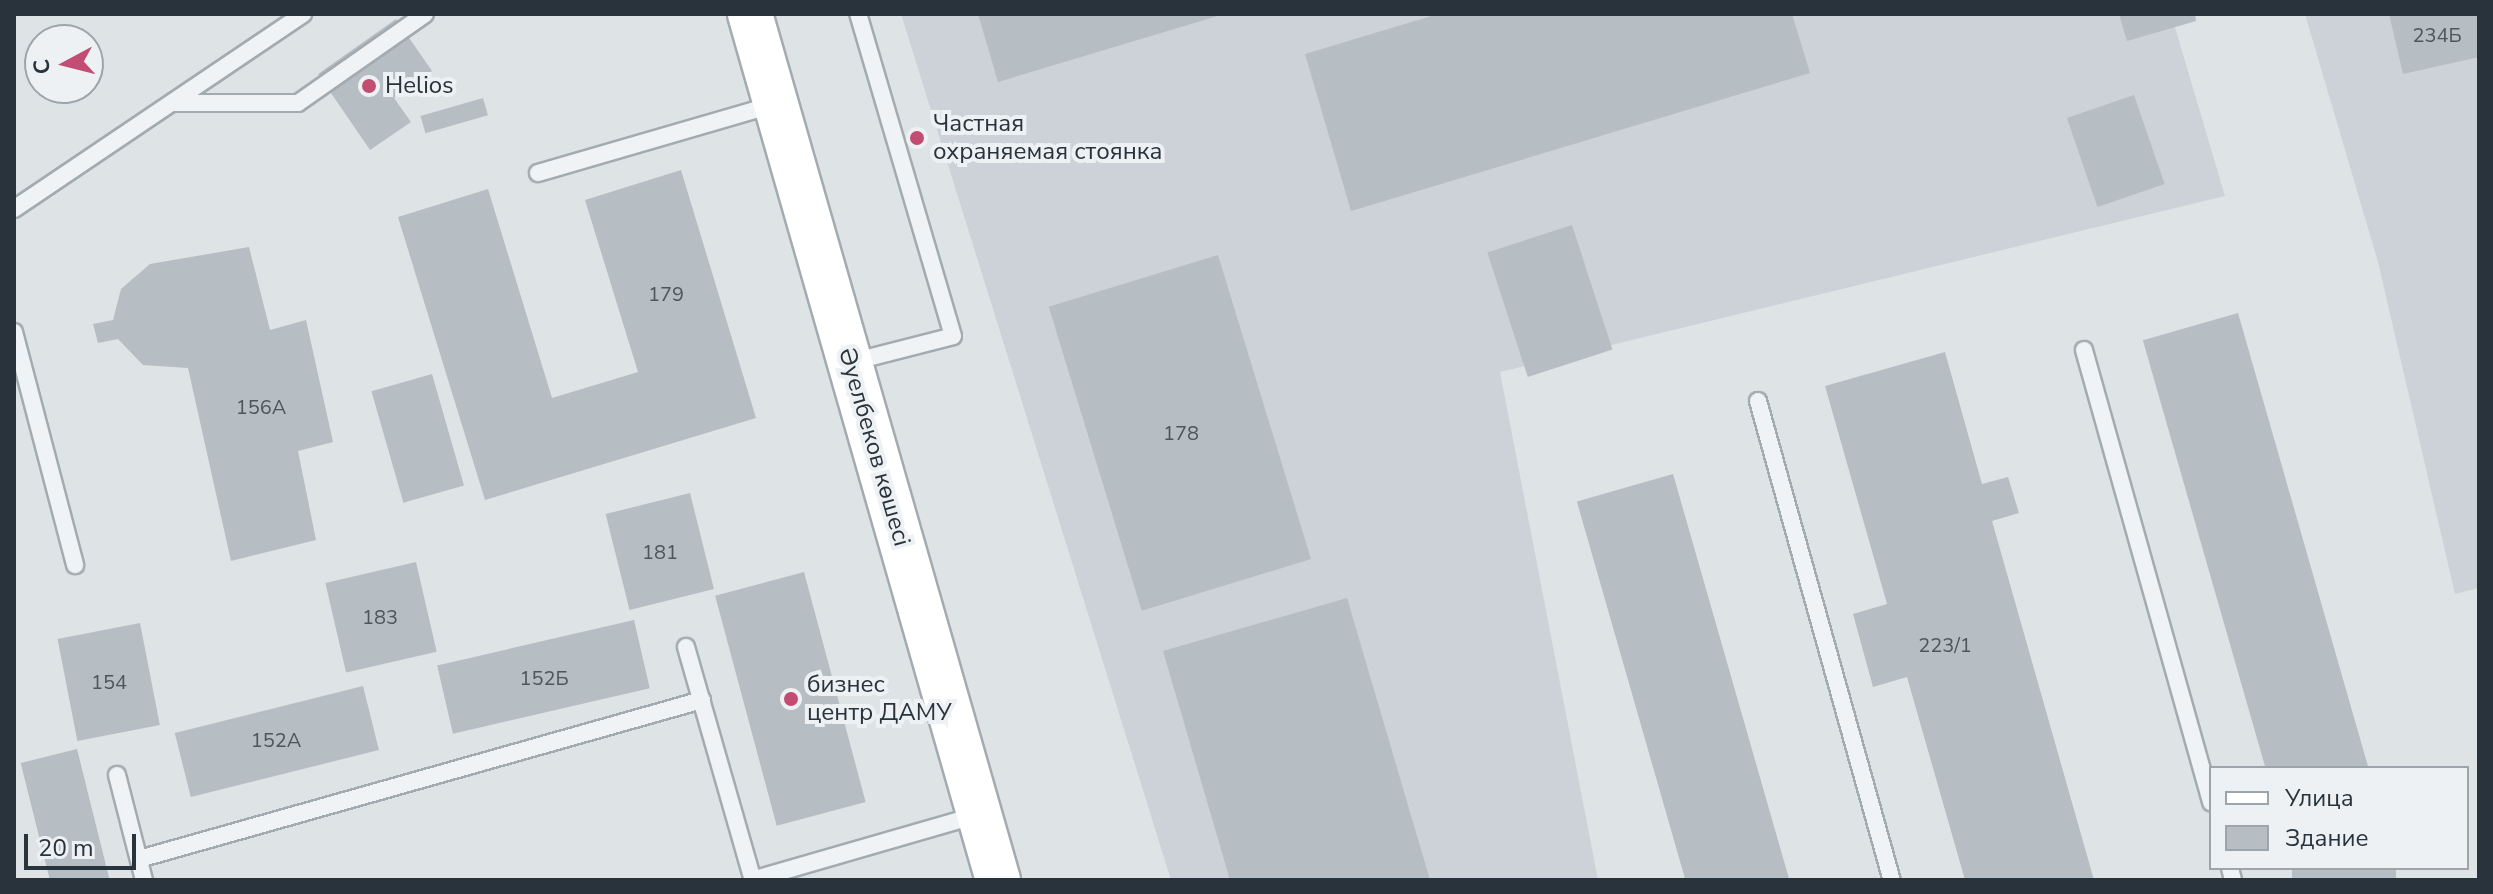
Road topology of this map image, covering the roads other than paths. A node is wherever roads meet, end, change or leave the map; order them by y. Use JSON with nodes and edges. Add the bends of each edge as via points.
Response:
{"nodes":[{"id":1,"x":303,"y":14,"type":"edge"},
{"id":2,"x":425,"y":14,"type":"edge"},
{"id":3,"x":750,"y":14,"type":"edge"},
{"id":4,"x":858,"y":14,"type":"edge"},
{"id":5,"x":172,"y":103,"type":"junction"},
{"id":6,"x":776,"y":103,"type":"junction"},
{"id":7,"x":538,"y":173,"type":"dead end"},
{"id":8,"x":14,"y":209,"type":"edge"},
{"id":9,"x":14,"y":332,"type":"edge"},
{"id":10,"x":2084,"y":350,"type":"dead end"},
{"id":11,"x":850,"y":363,"type":"junction"},
{"id":12,"x":1758,"y":401,"type":"dead end"},
{"id":13,"x":75,"y":565,"type":"dead end"},
{"id":14,"x":686,"y":647,"type":"dead end"},
{"id":15,"x":702,"y":700,"type":"junction"},
{"id":16,"x":117,"y":775,"type":"dead end"},
{"id":17,"x":2209,"y":795,"type":"edge"},
{"id":18,"x":979,"y":815,"type":"junction"},
{"id":19,"x":139,"y":859,"type":"junction"},
{"id":20,"x":144,"y":880,"type":"edge"},
{"id":21,"x":752,"y":880,"type":"edge"},
{"id":22,"x":998,"y":880,"type":"edge"},
{"id":23,"x":1892,"y":880,"type":"edge"}],
"edges":[{"from":1,"to":5,"type":"lane"},
{"from":2,"to":5,"type":"lane","via":[[298,103]]},
{"from":3,"to":6,"type":"street","name":"Әуелбеков көшесі"},
{"from":4,"to":11,"type":"lane","via":[[953,336]]},
{"from":5,"to":8,"type":"lane"},
{"from":6,"to":7,"type":"lane"},
{"from":6,"to":11,"type":"street","name":"Әуелбеков көшесі"},
{"from":9,"to":13,"type":"lane"},
{"from":10,"to":17,"type":"lane"},
{"from":11,"to":18,"type":"street","name":"Әуелбеков көшесі"},
{"from":12,"to":23,"type":"lane"},
{"from":14,"to":15,"type":"lane"},
{"from":15,"to":19,"type":"lane"},
{"from":15,"to":21,"type":"lane"},
{"from":16,"to":19,"type":"lane"},
{"from":18,"to":21,"type":"lane"},
{"from":18,"to":22,"type":"street","name":"Әуелбеков көшесі"},
{"from":19,"to":20,"type":"lane"}]}
